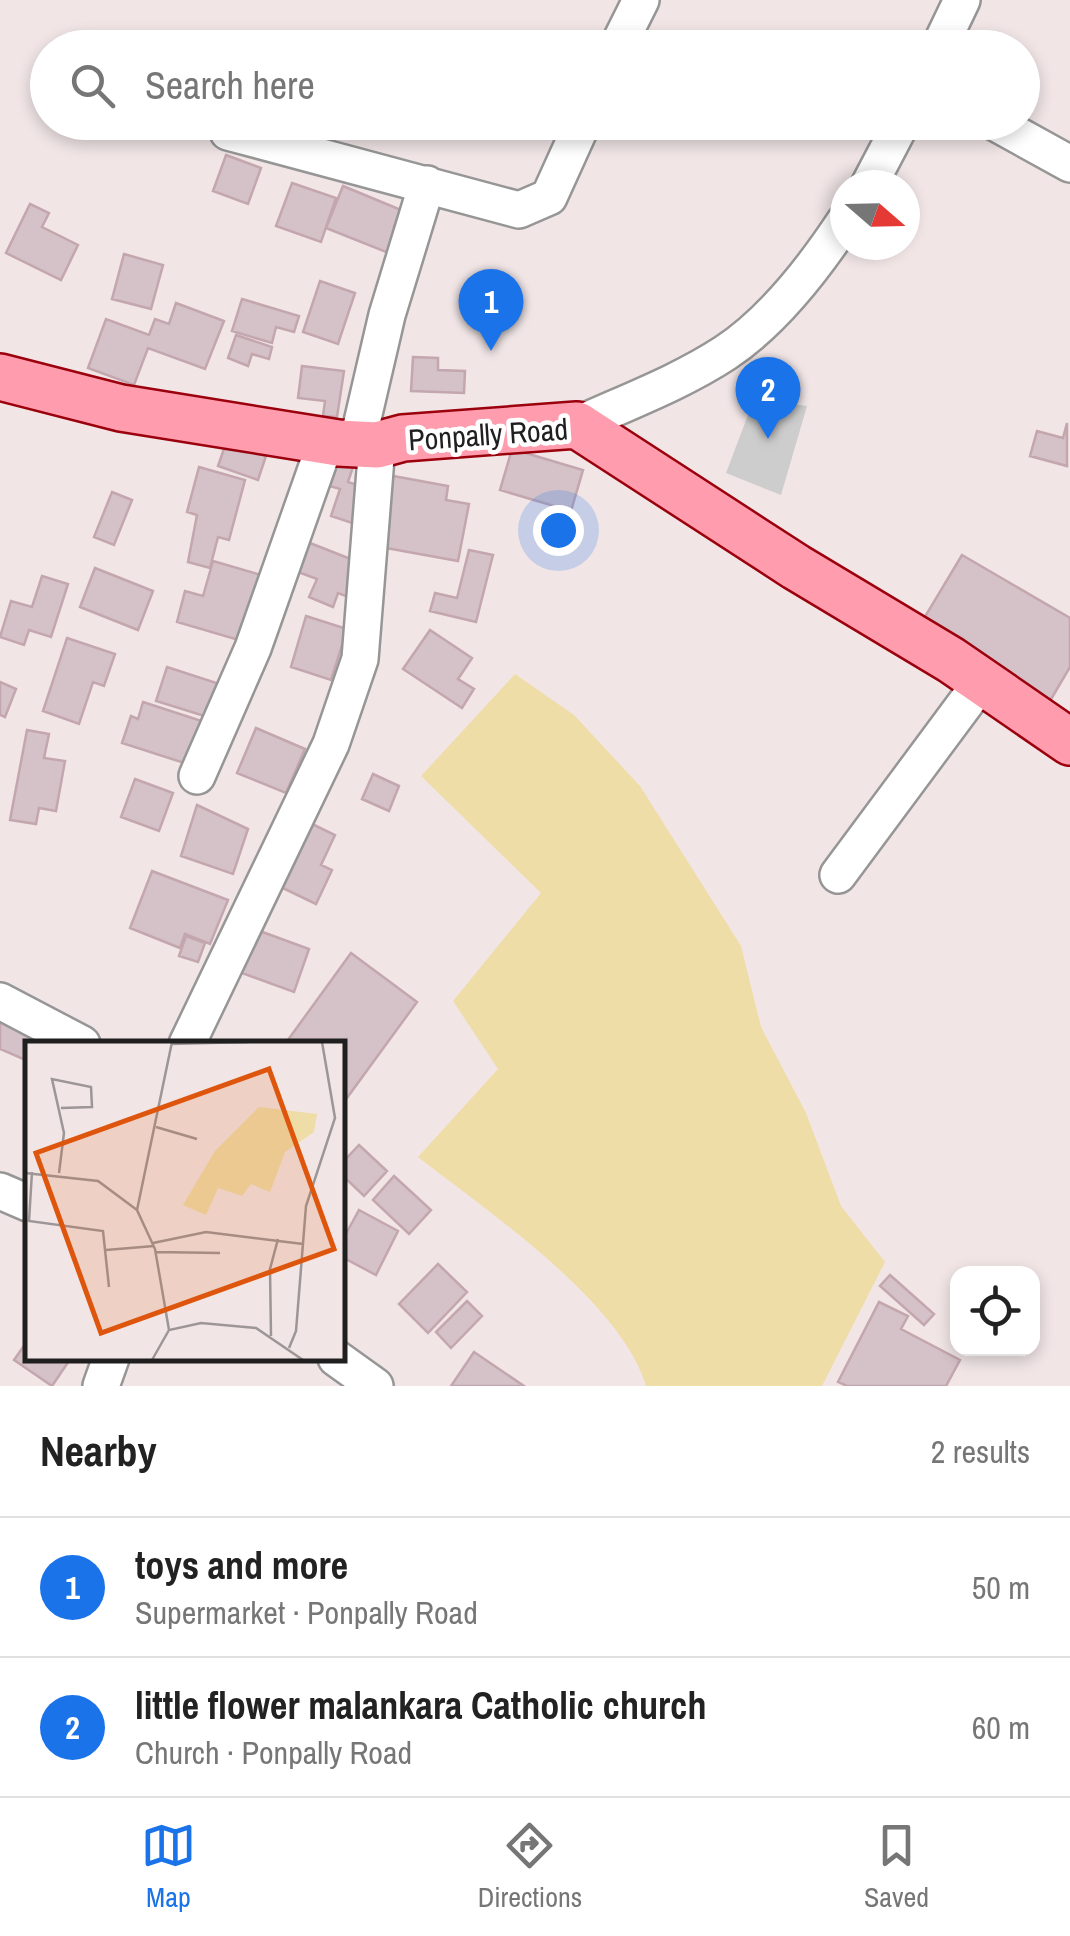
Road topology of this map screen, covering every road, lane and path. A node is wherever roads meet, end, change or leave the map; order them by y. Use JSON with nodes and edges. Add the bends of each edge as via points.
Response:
{"nodes":[{"id":1,"x":641,"y":0,"type":"edge"},
{"id":2,"x":962,"y":0,"type":"edge"},
{"id":3,"x":626,"y":30,"type":"edge"},
{"id":4,"x":948,"y":30,"type":"edge"},
{"id":5,"x":259,"y":140,"type":"edge"},
{"id":6,"x":575,"y":140,"type":"edge"},
{"id":7,"x":892,"y":140,"type":"edge"},
{"id":8,"x":1027,"y":140,"type":"edge"},
{"id":9,"x":1070,"y":164,"type":"edge"},
{"id":10,"x":876,"y":170,"type":"edge"},
{"id":11,"x":428,"y":184,"type":"junction"},
{"id":12,"x":830,"y":240,"type":"edge"},
{"id":13,"x":0,"y":378,"type":"edge"},
{"id":14,"x":577,"y":425,"type":"junction"},
{"id":15,"x":354,"y":443,"type":"junction"},
{"id":16,"x":982,"y":681,"type":"junction"},
{"id":17,"x":1070,"y":742,"type":"edge"},
{"id":18,"x":197,"y":776,"type":"dead end"},
{"id":19,"x":838,"y":875,"type":"dead end"},
{"id":20,"x":0,"y":1001,"type":"edge"},
{"id":21,"x":76,"y":1041,"type":"edge"},
{"id":22,"x":188,"y":1041,"type":"edge"},
{"id":23,"x":0,"y":1192,"type":"edge"},
{"id":24,"x":25,"y":1203,"type":"edge"},
{"id":25,"x":110,"y":1361,"type":"edge"},
{"id":26,"x":340,"y":1361,"type":"edge"},
{"id":27,"x":101,"y":1386,"type":"edge"},
{"id":28,"x":375,"y":1386,"type":"edge"}],
"edges":[{"from":1,"to":3,"type":"street"},
{"from":2,"to":4,"type":"street"},
{"from":5,"to":11,"type":"street"},
{"from":6,"to":11,"type":"street","via":[[549,197],[536,206],[519,210]]},
{"from":7,"to":10,"type":"street"},
{"from":8,"to":9,"type":"street"},
{"from":11,"to":15,"type":"street"},
{"from":12,"to":14,"type":"street","via":[[777,306],[728,351]]},
{"from":13,"to":15,"type":"main road","name":"Ponpally Road","via":[[121,408]]},
{"from":14,"to":15,"type":"main road","name":"Ponpally Road"},
{"from":14,"to":16,"type":"main road","name":"Ponpally Road"},
{"from":15,"to":18,"type":"street"},
{"from":15,"to":22,"type":"street","via":[[360,659],[331,744]]},
{"from":16,"to":17,"type":"main road","name":"Ponpally Road"},
{"from":16,"to":19,"type":"street"},
{"from":20,"to":21,"type":"street"},
{"from":23,"to":24,"type":"street"},
{"from":25,"to":27,"type":"street"},
{"from":26,"to":28,"type":"street"}]}
